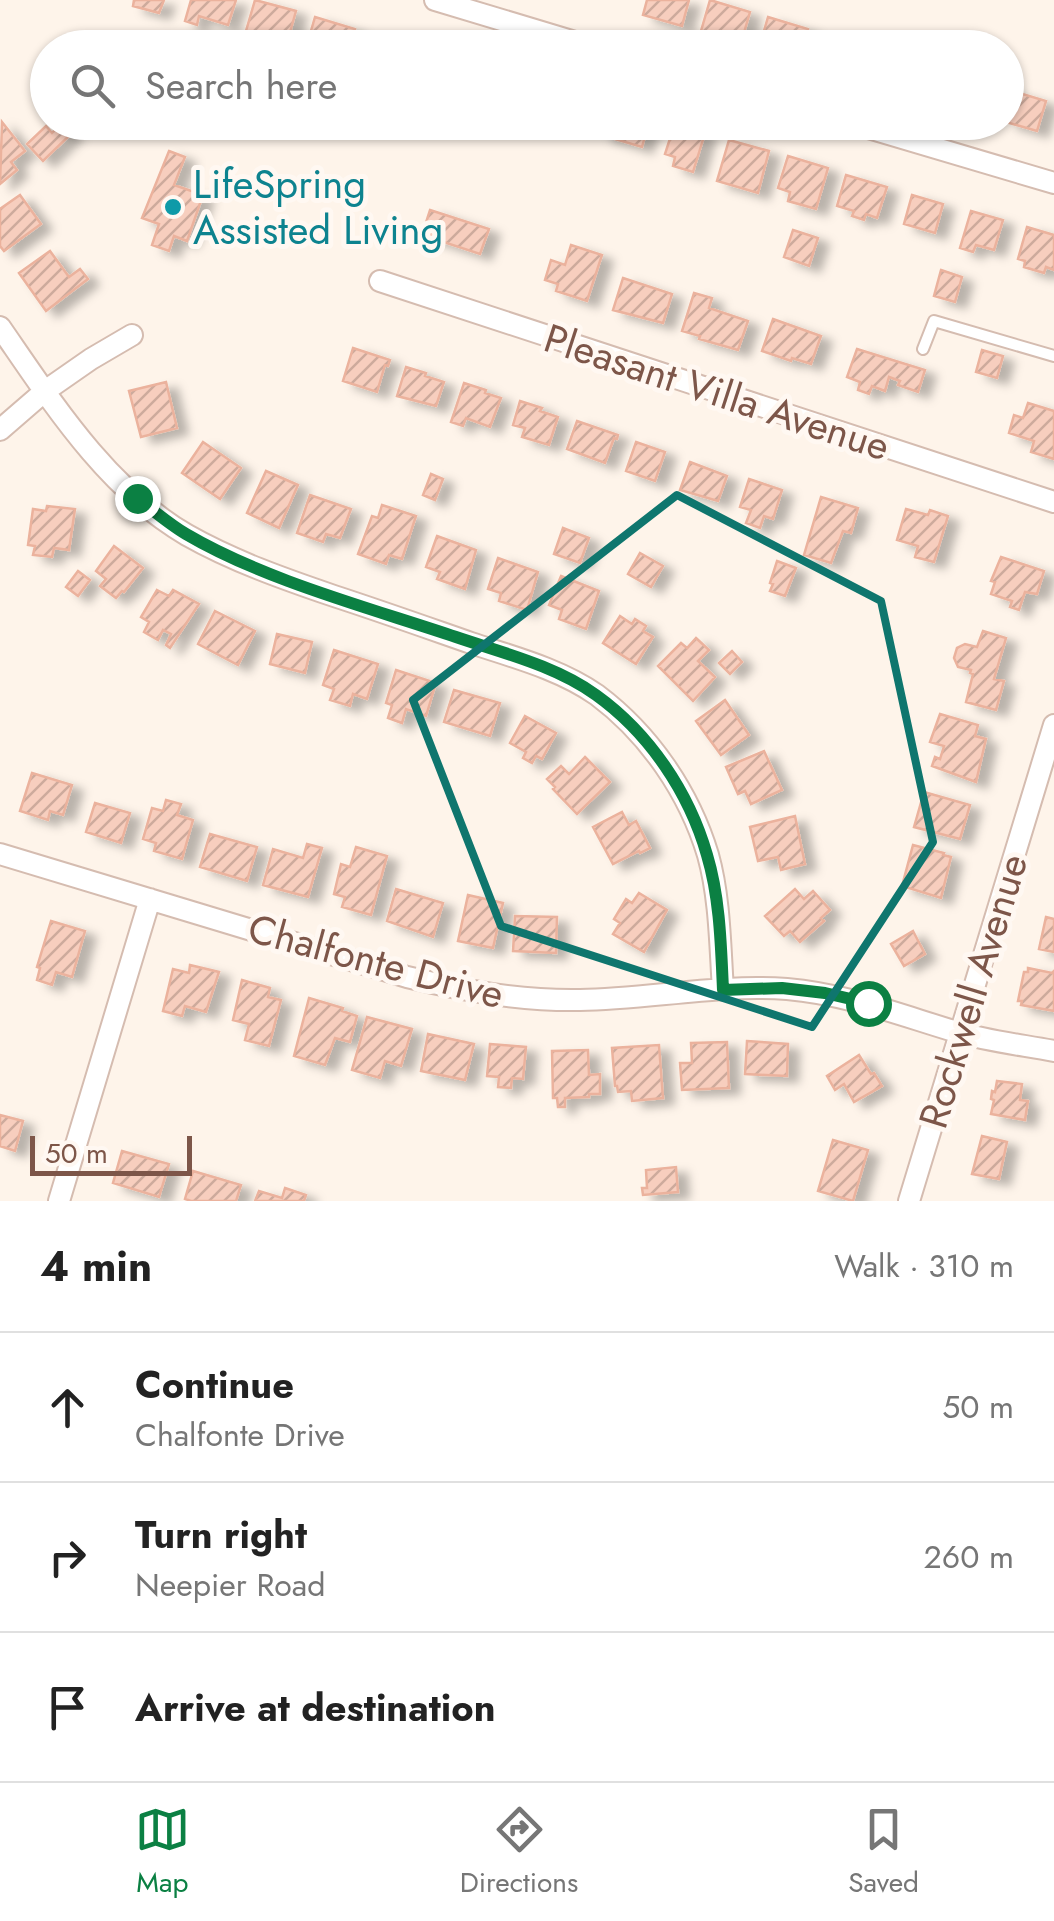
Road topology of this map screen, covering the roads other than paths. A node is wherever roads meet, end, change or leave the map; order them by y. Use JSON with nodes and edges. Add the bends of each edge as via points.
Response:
{"nodes":[{"id":1,"x":435,"y":0,"type":"edge"},
{"id":2,"x":535,"y":30,"type":"edge"},
{"id":3,"x":909,"y":140,"type":"edge"},
{"id":4,"x":1054,"y":183,"type":"edge"},
{"id":5,"x":380,"y":281,"type":"dead end"},
{"id":6,"x":0,"y":327,"type":"edge"},
{"id":7,"x":132,"y":335,"type":"dead end"},
{"id":8,"x":923,"y":350,"type":"dead end"},
{"id":9,"x":1054,"y":356,"type":"edge"},
{"id":10,"x":45,"y":391,"type":"junction"},
{"id":11,"x":0,"y":430,"type":"edge"},
{"id":12,"x":1054,"y":502,"type":"edge"},
{"id":13,"x":1054,"y":724,"type":"edge"},
{"id":14,"x":0,"y":854,"type":"edge"},
{"id":15,"x":150,"y":899,"type":"junction"},
{"id":16,"x":723,"y":990,"type":"junction"},
{"id":17,"x":960,"y":1033,"type":"junction"},
{"id":18,"x":1054,"y":1052,"type":"edge"},
{"id":19,"x":59,"y":1201,"type":"edge"},
{"id":20,"x":910,"y":1201,"type":"edge"}],
"edges":[{"from":1,"to":2,"type":"street"},
{"from":3,"to":4,"type":"street"},
{"from":5,"to":12,"type":"street","name":"Pleasant Villa Avenue"},
{"from":6,"to":10,"type":"street"},
{"from":7,"to":10,"type":"street"},
{"from":8,"to":9,"type":"lane","via":[[934,320]]},
{"from":10,"to":11,"type":"street"},
{"from":10,"to":16,"type":"street","via":[[137,498],[184,533],[293,582],[548,669],[594,693],[631,724],[664,763],[708,855]]},
{"from":13,"to":17,"type":"street","name":"Rockwell Avenue"},
{"from":14,"to":15,"type":"street","name":"Chalfonte Drive"},
{"from":15,"to":16,"type":"street","name":"Chalfonte Drive","via":[[464,991],[583,1000]]},
{"from":15,"to":19,"type":"street"},
{"from":16,"to":17,"type":"street","name":"Chalfonte Drive","via":[[825,993]]},
{"from":17,"to":18,"type":"street","name":"Chalfonte Drive"},
{"from":17,"to":20,"type":"street","name":"Rockwell Avenue"}]}
